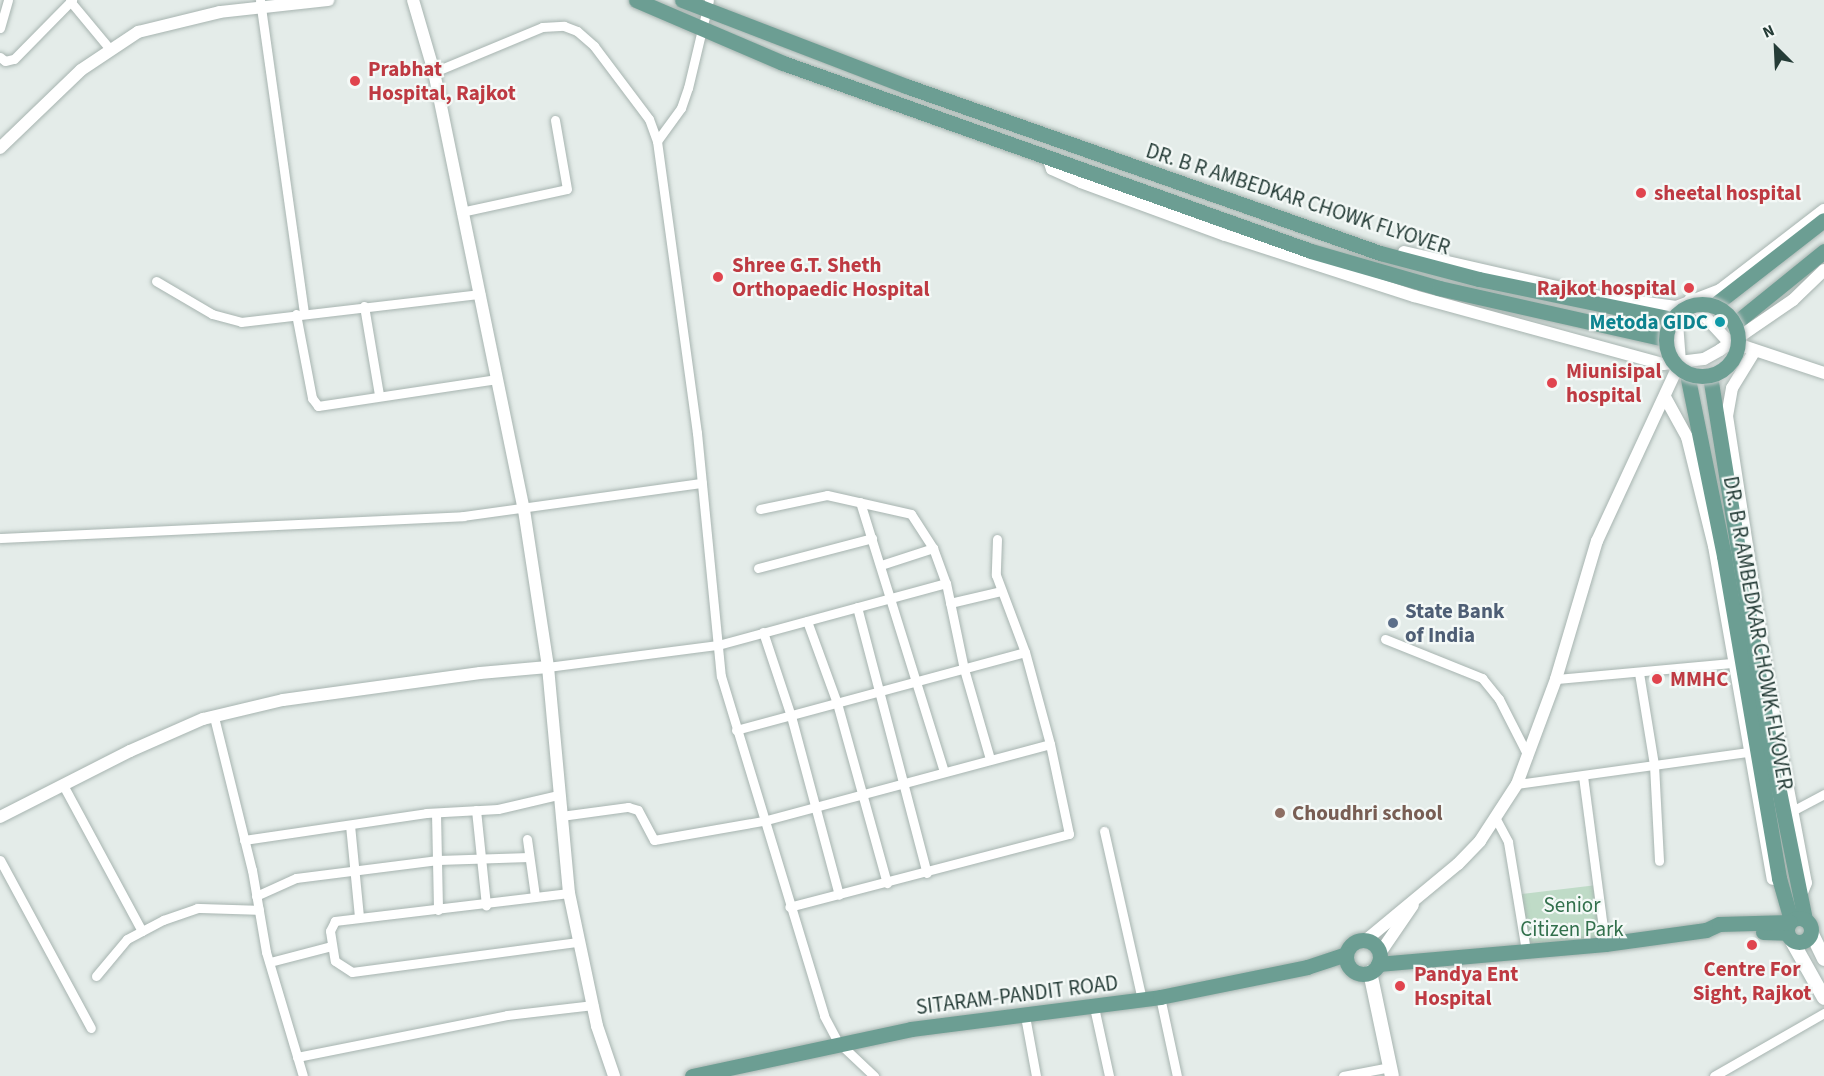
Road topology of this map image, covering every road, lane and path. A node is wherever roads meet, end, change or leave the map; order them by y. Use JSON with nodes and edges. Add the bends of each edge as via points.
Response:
{"nodes":[{"id":1,"x":8,"y":0,"type":"edge"},
{"id":2,"x":328,"y":0,"type":"edge"},
{"id":3,"x":413,"y":0,"type":"edge"},
{"id":4,"x":636,"y":0,"type":"edge"},
{"id":5,"x":682,"y":0,"type":"edge"},
{"id":6,"x":71,"y":1,"type":"edge"},
{"id":7,"x":260,"y":3,"type":"edge"},
{"id":8,"x":708,"y":5,"type":"edge"},
{"id":9,"x":0,"y":28,"type":"edge"},
{"id":10,"x":703,"y":28,"type":"junction"},
{"id":11,"x":109,"y":48,"type":"junction"},
{"id":12,"x":0,"y":57,"type":"edge"},
{"id":13,"x":434,"y":72,"type":"junction"},
{"id":14,"x":555,"y":120,"type":"dead end"},
{"id":15,"x":657,"y":141,"type":"junction"},
{"id":16,"x":0,"y":148,"type":"edge"},
{"id":17,"x":1050,"y":160,"type":"junction"},
{"id":18,"x":1824,"y":210,"type":"edge"},
{"id":19,"x":461,"y":212,"type":"junction"},
{"id":20,"x":1824,"y":220,"type":"edge"},
{"id":21,"x":1824,"y":251,"type":"edge"},
{"id":22,"x":1824,"y":270,"type":"edge"},
{"id":23,"x":156,"y":281,"type":"dead end"},
{"id":24,"x":480,"y":294,"type":"junction"},
{"id":25,"x":1690,"y":300,"type":"junction"},
{"id":26,"x":364,"y":306,"type":"junction"},
{"id":27,"x":1713,"y":306,"type":"junction"},
{"id":28,"x":1674,"y":312,"type":"junction"},
{"id":29,"x":300,"y":314,"type":"junction"},
{"id":30,"x":1734,"y":324,"type":"junction"},
{"id":31,"x":1665,"y":339,"type":"junction"},
{"id":32,"x":1728,"y":341,"type":"junction"},
{"id":33,"x":1754,"y":352,"type":"junction"},
{"id":34,"x":1684,"y":368,"type":"junction"},
{"id":35,"x":1824,"y":373,"type":"edge"},
{"id":36,"x":1710,"y":376,"type":"junction"},
{"id":37,"x":497,"y":379,"type":"junction"},
{"id":38,"x":379,"y":395,"type":"junction"},
{"id":39,"x":1665,"y":397,"type":"junction"},
{"id":40,"x":702,"y":483,"type":"junction"},
{"id":41,"x":860,"y":502,"type":"junction"},
{"id":42,"x":760,"y":509,"type":"dead end"},
{"id":43,"x":524,"y":510,"type":"junction"},
{"id":44,"x":0,"y":538,"type":"edge"},
{"id":45,"x":872,"y":538,"type":"junction"},
{"id":46,"x":998,"y":539,"type":"dead end"},
{"id":47,"x":933,"y":548,"type":"junction"},
{"id":48,"x":881,"y":565,"type":"junction"},
{"id":49,"x":758,"y":568,"type":"dead end"},
{"id":50,"x":946,"y":582,"type":"junction"},
{"id":51,"x":1001,"y":591,"type":"junction"},
{"id":52,"x":893,"y":597,"type":"junction"},
{"id":53,"x":950,"y":603,"type":"junction"},
{"id":54,"x":857,"y":607,"type":"junction"},
{"id":55,"x":807,"y":621,"type":"junction"},
{"id":56,"x":763,"y":632,"type":"junction"},
{"id":57,"x":1385,"y":639,"type":"dead end"},
{"id":58,"x":718,"y":645,"type":"junction"},
{"id":59,"x":1024,"y":652,"type":"junction"},
{"id":60,"x":1732,"y":663,"type":"junction"},
{"id":61,"x":548,"y":667,"type":"junction"},
{"id":62,"x":964,"y":669,"type":"junction"},
{"id":63,"x":1639,"y":673,"type":"junction"},
{"id":64,"x":1557,"y":679,"type":"junction"},
{"id":65,"x":919,"y":681,"type":"junction"},
{"id":66,"x":877,"y":693,"type":"junction"},
{"id":67,"x":837,"y":703,"type":"junction"},
{"id":68,"x":791,"y":716,"type":"junction"},
{"id":69,"x":214,"y":717,"type":"junction"},
{"id":70,"x":736,"y":730,"type":"junction"},
{"id":71,"x":1050,"y":744,"type":"junction"},
{"id":72,"x":1749,"y":752,"type":"junction"},
{"id":73,"x":1528,"y":756,"type":"junction"},
{"id":74,"x":990,"y":759,"type":"junction"},
{"id":75,"x":1654,"y":765,"type":"junction"},
{"id":76,"x":944,"y":771,"type":"junction"},
{"id":77,"x":1582,"y":776,"type":"junction"},
{"id":78,"x":905,"y":782,"type":"junction"},
{"id":79,"x":1516,"y":784,"type":"junction"},
{"id":80,"x":63,"y":785,"type":"junction"},
{"id":81,"x":860,"y":794,"type":"junction"},
{"id":82,"x":1824,"y":794,"type":"edge"},
{"id":83,"x":558,"y":795,"type":"junction"},
{"id":84,"x":817,"y":806,"type":"junction"},
{"id":85,"x":476,"y":810,"type":"junction"},
{"id":86,"x":1794,"y":810,"type":"junction"},
{"id":87,"x":436,"y":813,"type":"junction"},
{"id":88,"x":561,"y":816,"type":"junction"},
{"id":89,"x":0,"y":818,"type":"edge"},
{"id":90,"x":1496,"y":819,"type":"junction"},
{"id":91,"x":763,"y":821,"type":"junction"},
{"id":92,"x":350,"y":825,"type":"junction"},
{"id":93,"x":1104,"y":831,"type":"dead end"},
{"id":94,"x":527,"y":839,"type":"dead end"},
{"id":95,"x":244,"y":840,"type":"junction"},
{"id":96,"x":529,"y":857,"type":"junction"},
{"id":97,"x":0,"y":860,"type":"edge"},
{"id":98,"x":438,"y":860,"type":"junction"},
{"id":99,"x":481,"y":861,"type":"junction"},
{"id":100,"x":1659,"y":861,"type":"dead end"},
{"id":101,"x":355,"y":872,"type":"junction"},
{"id":102,"x":927,"y":873,"type":"junction"},
{"id":103,"x":887,"y":883,"type":"junction"},
{"id":104,"x":569,"y":893,"type":"junction"},
{"id":105,"x":838,"y":895,"type":"junction"},
{"id":106,"x":256,"y":896,"type":"junction"},
{"id":107,"x":535,"y":896,"type":"junction"},
{"id":108,"x":1793,"y":898,"type":"junction"},
{"id":109,"x":1414,"y":904,"type":"junction"},
{"id":110,"x":486,"y":905,"type":"junction"},
{"id":111,"x":789,"y":907,"type":"junction"},
{"id":112,"x":259,"y":910,"type":"junction"},
{"id":113,"x":438,"y":910,"type":"junction"},
{"id":114,"x":359,"y":917,"type":"junction"},
{"id":115,"x":1796,"y":928,"type":"junction"},
{"id":116,"x":142,"y":931,"type":"junction"},
{"id":117,"x":1366,"y":940,"type":"junction"},
{"id":118,"x":578,"y":942,"type":"junction"},
{"id":119,"x":1605,"y":944,"type":"junction"},
{"id":120,"x":332,"y":946,"type":"junction"},
{"id":121,"x":1526,"y":951,"type":"junction"},
{"id":122,"x":1824,"y":959,"type":"edge"},
{"id":123,"x":1348,"y":961,"type":"junction"},
{"id":124,"x":270,"y":962,"type":"junction"},
{"id":125,"x":1376,"y":963,"type":"junction"},
{"id":126,"x":96,"y":976,"type":"dead end"},
{"id":127,"x":1160,"y":997,"type":"junction"},
{"id":128,"x":1824,"y":998,"type":"edge"},
{"id":129,"x":1142,"y":1000,"type":"junction"},
{"id":130,"x":593,"y":1005,"type":"junction"},
{"id":131,"x":1094,"y":1007,"type":"junction"},
{"id":132,"x":1824,"y":1013,"type":"edge"},
{"id":133,"x":1025,"y":1016,"type":"junction"},
{"id":134,"x":92,"y":1028,"type":"dead end"},
{"id":135,"x":838,"y":1042,"type":"junction"},
{"id":136,"x":297,"y":1057,"type":"junction"},
{"id":137,"x":1391,"y":1071,"type":"edge"},
{"id":138,"x":722,"y":1072,"type":"edge"},
{"id":139,"x":303,"y":1076,"type":"edge"},
{"id":140,"x":614,"y":1076,"type":"edge"},
{"id":141,"x":692,"y":1076,"type":"edge"},
{"id":142,"x":874,"y":1076,"type":"edge"},
{"id":143,"x":1036,"y":1076,"type":"edge"},
{"id":144,"x":1109,"y":1076,"type":"edge"},
{"id":145,"x":1177,"y":1076,"type":"edge"},
{"id":146,"x":1342,"y":1076,"type":"edge"},
{"id":147,"x":1714,"y":1076,"type":"edge"}],
"edges":[{"from":1,"to":9,"type":"street"},
{"from":2,"to":7,"type":"street"},
{"from":3,"to":13,"type":"street"},
{"from":4,"to":10,"type":"main road","name":"DR. B R AMBEDKAR CHOWK FLYOVER"},
{"from":5,"to":8,"type":"main road","name":"DR. B R AMBEDKAR CHOWK FLYOVER"},
{"from":6,"to":11,"type":"street"},
{"from":6,"to":12,"type":"street","via":[[14,59],[5,61]]},
{"from":7,"to":11,"type":"street","via":[[138,32]]},
{"from":7,"to":29,"type":"street"},
{"from":8,"to":10,"type":"street"},
{"from":8,"to":28,"type":"main road","name":"DR. B R AMBEDKAR CHOWK FLYOVER","via":[[1055,140],[1380,253],[1479,279]]},
{"from":10,"to":15,"type":"street","via":[[681,108]]},
{"from":10,"to":17,"type":"main road","name":"DR. B R AMBEDKAR CHOWK FLYOVER","via":[[783,63]]},
{"from":11,"to":16,"type":"street"},
{"from":13,"to":15,"type":"street","via":[[542,27],[577,30],[639,103]]},
{"from":13,"to":19,"type":"street"},
{"from":14,"to":19,"type":"street","via":[[567,189]]},
{"from":15,"to":40,"type":"street"},
{"from":17,"to":31,"type":"main road","name":"DR. B R AMBEDKAR CHOWK FLYOVER","via":[[1376,272]]},
{"from":17,"to":34,"type":"street","via":[[1052,169],[1081,182],[1358,278]]},
{"from":18,"to":25,"type":"street","via":[[1720,290]]},
{"from":19,"to":24,"type":"street"},
{"from":20,"to":27,"type":"main road"},
{"from":21,"to":30,"type":"main road"},
{"from":22,"to":32,"type":"street","via":[[1784,307],[1746,334]]},
{"from":23,"to":29,"type":"street","via":[[227,320],[241,322]]},
{"from":24,"to":26,"type":"street"},
{"from":24,"to":37,"type":"street"},
{"from":25,"to":28,"type":"street"},
{"from":25,"to":32,"type":"street"},
{"from":26,"to":29,"type":"street"},
{"from":26,"to":38,"type":"street"},
{"from":27,"to":28,"type":"main road","bridge":true,"via":[[1691,306]]},
{"from":27,"to":30,"type":"main road","bridge":true},
{"from":28,"to":31,"type":"main road","bridge":true},
{"from":28,"to":34,"type":"street"},
{"from":29,"to":38,"type":"street","via":[[312,398],[318,405]]},
{"from":30,"to":36,"type":"main road","bridge":true,"via":[[1738,335],[1734,357],[1728,366]]},
{"from":31,"to":34,"type":"main road","bridge":true,"via":[[1671,360]]},
{"from":32,"to":33,"type":"street"},
{"from":32,"to":34,"type":"street"},
{"from":33,"to":35,"type":"street"},
{"from":33,"to":86,"type":"street","via":[[1732,388],[1727,416],[1770,693]]},
{"from":34,"to":36,"type":"main road","bridge":true},
{"from":34,"to":39,"type":"street"},
{"from":34,"to":108,"type":"main road","name":"DR. B R AMBEDKAR CHOWK FLYOVER","via":[[1724,556],[1779,878]]},
{"from":36,"to":108,"type":"main road","name":"DR. B R AMBEDKAR CHOWK FLYOVER","via":[[1771,751],[1795,873]]},
{"from":37,"to":38,"type":"street"},
{"from":37,"to":43,"type":"street"},
{"from":39,"to":60,"type":"street","via":[[1682,423],[1694,463],[1713,546]]},
{"from":39,"to":64,"type":"street","via":[[1597,541]]},
{"from":40,"to":43,"type":"street"},
{"from":40,"to":58,"type":"street"},
{"from":41,"to":42,"type":"street","via":[[827,495]]},
{"from":41,"to":45,"type":"street"},
{"from":41,"to":47,"type":"street","via":[[911,514]]},
{"from":43,"to":44,"type":"street","via":[[374,522]]},
{"from":43,"to":61,"type":"street"},
{"from":45,"to":48,"type":"street"},
{"from":45,"to":49,"type":"street"},
{"from":46,"to":51,"type":"street","via":[[996,575]]},
{"from":47,"to":48,"type":"street"},
{"from":47,"to":50,"type":"street"},
{"from":48,"to":52,"type":"street"},
{"from":50,"to":52,"type":"street"},
{"from":50,"to":53,"type":"street"},
{"from":51,"to":53,"type":"street"},
{"from":51,"to":59,"type":"street"},
{"from":52,"to":54,"type":"street"},
{"from":52,"to":65,"type":"street"},
{"from":53,"to":62,"type":"street"},
{"from":54,"to":55,"type":"street"},
{"from":54,"to":66,"type":"street"},
{"from":55,"to":56,"type":"street"},
{"from":55,"to":67,"type":"street"},
{"from":56,"to":58,"type":"street"},
{"from":56,"to":68,"type":"street"},
{"from":57,"to":73,"type":"street","via":[[1482,678],[1499,699]]},
{"from":58,"to":61,"type":"street"},
{"from":58,"to":70,"type":"street","via":[[721,676]]},
{"from":59,"to":62,"type":"street"},
{"from":59,"to":71,"type":"street"},
{"from":60,"to":63,"type":"street"},
{"from":60,"to":72,"type":"street"},
{"from":61,"to":69,"type":"street","via":[[283,700]]},
{"from":61,"to":83,"type":"street"},
{"from":62,"to":65,"type":"street"},
{"from":62,"to":74,"type":"street"},
{"from":63,"to":64,"type":"street"},
{"from":63,"to":75,"type":"street"},
{"from":64,"to":73,"type":"street"},
{"from":65,"to":66,"type":"street"},
{"from":65,"to":76,"type":"street"},
{"from":66,"to":67,"type":"street"},
{"from":66,"to":78,"type":"street"},
{"from":67,"to":68,"type":"street"},
{"from":67,"to":81,"type":"street"},
{"from":68,"to":70,"type":"street"},
{"from":68,"to":84,"type":"street"},
{"from":69,"to":80,"type":"street","via":[[130,751]]},
{"from":69,"to":95,"type":"street"},
{"from":70,"to":91,"type":"street"},
{"from":71,"to":74,"type":"street"},
{"from":71,"to":102,"type":"street","via":[[1069,834]]},
{"from":72,"to":75,"type":"street"},
{"from":72,"to":108,"type":"street","via":[[1775,890]]},
{"from":73,"to":79,"type":"street"},
{"from":74,"to":76,"type":"street"},
{"from":75,"to":77,"type":"street"},
{"from":75,"to":100,"type":"street"},
{"from":76,"to":78,"type":"street"},
{"from":77,"to":79,"type":"street"},
{"from":77,"to":119,"type":"street"},
{"from":78,"to":81,"type":"street"},
{"from":78,"to":102,"type":"street"},
{"from":79,"to":90,"type":"street"},
{"from":80,"to":89,"type":"street"},
{"from":80,"to":116,"type":"street"},
{"from":81,"to":84,"type":"street"},
{"from":81,"to":103,"type":"street"},
{"from":82,"to":86,"type":"street"},
{"from":83,"to":85,"type":"street"},
{"from":83,"to":88,"type":"street"},
{"from":84,"to":91,"type":"street"},
{"from":84,"to":105,"type":"street"},
{"from":85,"to":87,"type":"street"},
{"from":85,"to":99,"type":"street"},
{"from":86,"to":108,"type":"street","via":[[1806,883]]},
{"from":87,"to":92,"type":"street"},
{"from":87,"to":98,"type":"street"},
{"from":88,"to":91,"type":"street","via":[[628,807],[638,810],[654,840]]},
{"from":88,"to":104,"type":"street"},
{"from":90,"to":109,"type":"street","via":[[1458,864]]},
{"from":90,"to":121,"type":"street","via":[[1508,842]]},
{"from":91,"to":111,"type":"street"},
{"from":92,"to":95,"type":"street"},
{"from":92,"to":101,"type":"street"},
{"from":93,"to":129,"type":"street"},
{"from":94,"to":96,"type":"street"},
{"from":95,"to":106,"type":"street"},
{"from":96,"to":99,"type":"street"},
{"from":96,"to":107,"type":"street"},
{"from":97,"to":134,"type":"street"},
{"from":98,"to":99,"type":"street"},
{"from":98,"to":101,"type":"street"},
{"from":98,"to":113,"type":"street"},
{"from":99,"to":110,"type":"street"},
{"from":101,"to":106,"type":"street","via":[[296,878]]},
{"from":101,"to":114,"type":"street"},
{"from":102,"to":103,"type":"street"},
{"from":103,"to":105,"type":"street"},
{"from":104,"to":107,"type":"street"},
{"from":104,"to":118,"type":"street"},
{"from":105,"to":111,"type":"street"},
{"from":106,"to":112,"type":"street"},
{"from":107,"to":110,"type":"street"},
{"from":108,"to":115,"type":"main road"},
{"from":109,"to":117,"type":"street","via":[[1384,921]]},
{"from":109,"to":125,"type":"street"},
{"from":110,"to":113,"type":"street"},
{"from":111,"to":135,"type":"street","via":[[824,1016]]},
{"from":112,"to":116,"type":"street","via":[[197,908]]},
{"from":112,"to":124,"type":"street"},
{"from":113,"to":114,"type":"street"},
{"from":114,"to":120,"type":"street","via":[[335,921],[330,931]]},
{"from":115,"to":119,"type":"main road","via":[[1719,924],[1706,930]]},
{"from":115,"to":122,"type":"main road"},
{"from":115,"to":128,"type":"main road"},
{"from":116,"to":126,"type":"street","via":[[127,939]]},
{"from":117,"to":123,"type":"main road","via":[[1351,944]]},
{"from":117,"to":125,"type":"main road"},
{"from":118,"to":120,"type":"street","via":[[352,972],[335,961]]},
{"from":118,"to":130,"type":"street"},
{"from":119,"to":121,"type":"main road"},
{"from":120,"to":124,"type":"street"},
{"from":121,"to":125,"type":"main road"},
{"from":123,"to":125,"type":"main road","via":[[1360,973]]},
{"from":123,"to":127,"type":"main road","name":"SITARAM-PANDIT ROAD"},
{"from":124,"to":136,"type":"street"},
{"from":125,"to":137,"type":"main road"},
{"from":127,"to":129,"type":"main road","name":"SITARAM-PANDIT ROAD"},
{"from":127,"to":145,"type":"street"},
{"from":129,"to":131,"type":"main road","name":"SITARAM-PANDIT ROAD"},
{"from":130,"to":136,"type":"street","via":[[507,1015]]},
{"from":130,"to":140,"type":"street"},
{"from":131,"to":133,"type":"main road","name":"SITARAM-PANDIT ROAD"},
{"from":131,"to":144,"type":"street"},
{"from":132,"to":147,"type":"street"},
{"from":133,"to":135,"type":"main road","name":"SITARAM-PANDIT ROAD"},
{"from":133,"to":143,"type":"street"},
{"from":135,"to":138,"type":"main road","name":"SITARAM-PANDIT ROAD"},
{"from":135,"to":142,"type":"street"},
{"from":136,"to":139,"type":"street"},
{"from":137,"to":146,"type":"street"},
{"from":138,"to":141,"type":"main road","name":"SITARAM-PANDIT ROAD"}]}
